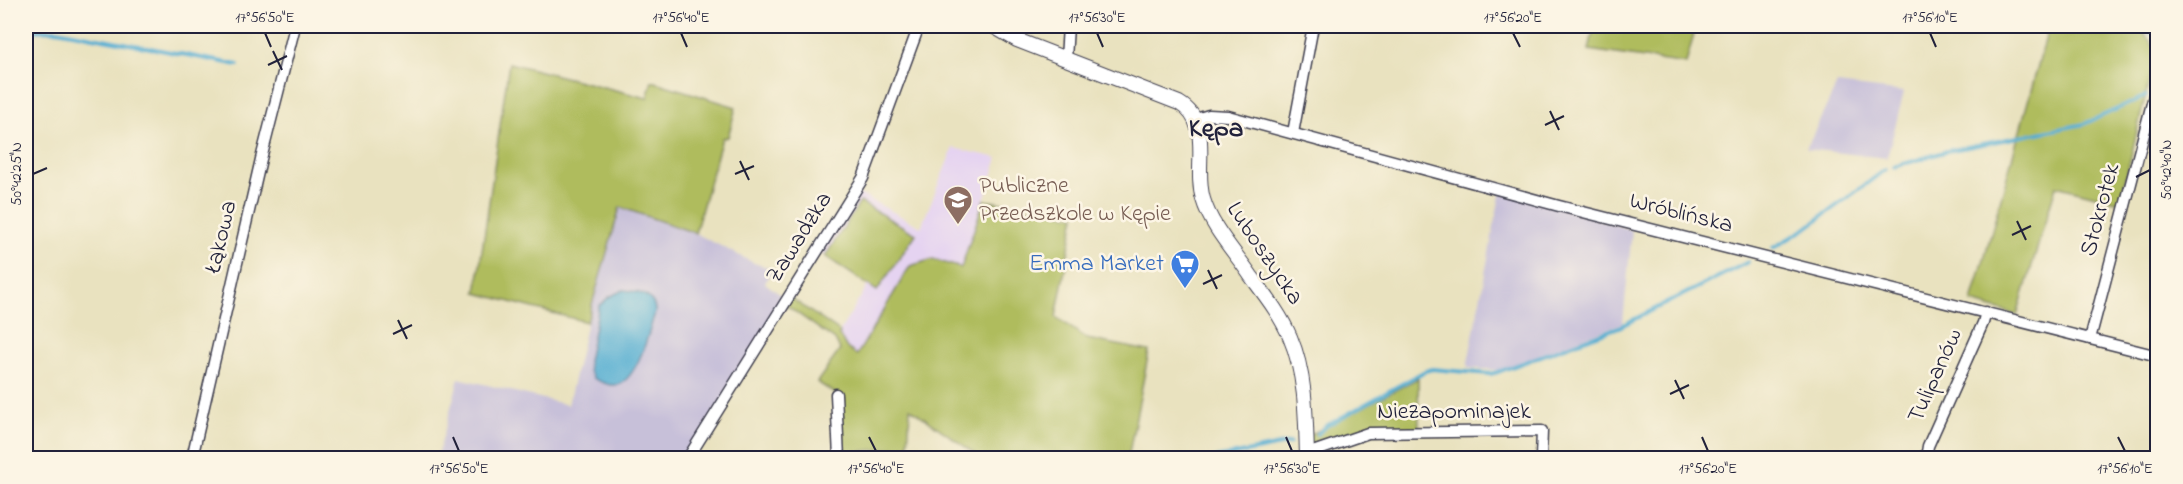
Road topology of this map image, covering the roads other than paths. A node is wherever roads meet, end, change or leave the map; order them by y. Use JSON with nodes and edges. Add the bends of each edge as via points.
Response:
{"nodes":[{"id":1,"x":295,"y":26,"type":"edge"},
{"id":2,"x":919,"y":26,"type":"edge"},
{"id":3,"x":993,"y":26,"type":"edge"},
{"id":4,"x":1068,"y":26,"type":"edge"},
{"id":5,"x":1313,"y":26,"type":"edge"},
{"id":6,"x":1066,"y":59,"type":"junction"},
{"id":7,"x":2155,"y":92,"type":"dead end"},
{"id":8,"x":1196,"y":119,"type":"junction"},
{"id":9,"x":1293,"y":133,"type":"junction"},
{"id":10,"x":1986,"y":312,"type":"junction"},
{"id":11,"x":2090,"y":339,"type":"junction"},
{"id":12,"x":2157,"y":356,"type":"edge"},
{"id":13,"x":836,"y":394,"type":"dead end"},
{"id":14,"x":1307,"y":456,"type":"edge"},
{"id":15,"x":192,"y":459,"type":"edge"},
{"id":16,"x":688,"y":459,"type":"edge"},
{"id":17,"x":839,"y":459,"type":"edge"},
{"id":18,"x":1541,"y":459,"type":"edge"},
{"id":19,"x":1926,"y":459,"type":"edge"}],
"edges":[{"from":1,"to":15,"type":"street","name":"Łąkowa"},
{"from":2,"to":16,"type":"street","name":"Zawadzka","via":[[863,178]]},
{"from":3,"to":6,"type":"street"},
{"from":4,"to":6,"type":"street"},
{"from":5,"to":9,"type":"street"},
{"from":6,"to":8,"type":"street","via":[[1179,103]]},
{"from":7,"to":11,"type":"street","name":"Stokrotek"},
{"from":8,"to":9,"type":"street","name":"Wróblińska","via":[[1228,116]]},
{"from":8,"to":14,"type":"street","name":"Luboszycka","via":[[1202,197],[1207,210],[1292,340],[1303,393]]},
{"from":9,"to":10,"type":"street","name":"Wróblińska","via":[[1559,206]]},
{"from":10,"to":11,"type":"street","name":"Wróblińska"},
{"from":10,"to":19,"type":"street","name":"Tulipanów","via":[[1928,446]]},
{"from":11,"to":12,"type":"street","name":"Wróblińska"},
{"from":13,"to":17,"type":"street"},
{"from":14,"to":18,"type":"street","name":"Niezapominajek","via":[[1368,433],[1542,431]]}]}
